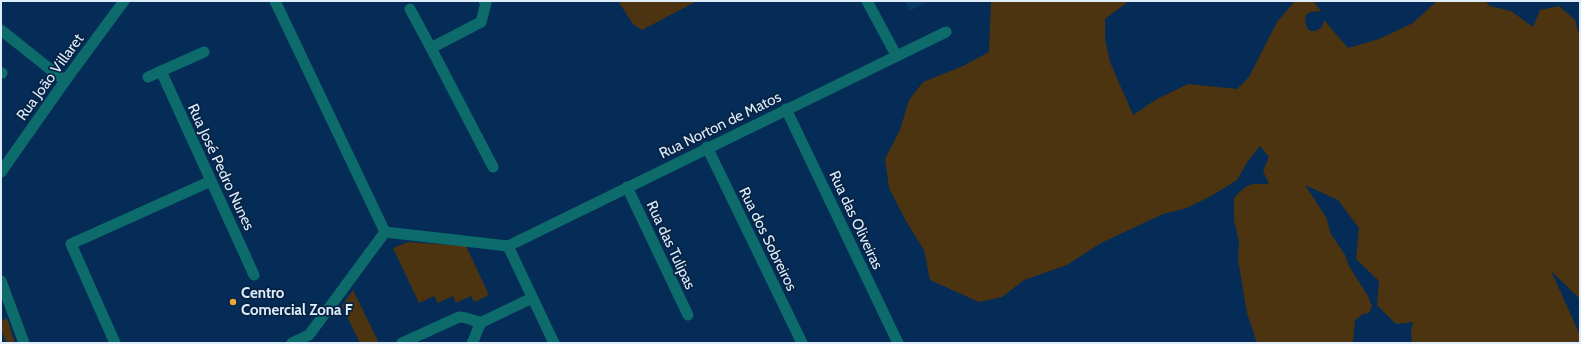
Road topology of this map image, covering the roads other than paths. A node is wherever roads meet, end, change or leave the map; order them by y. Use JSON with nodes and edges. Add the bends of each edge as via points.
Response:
{"nodes":[{"id":1,"x":124,"y":1,"type":"edge"},
{"id":2,"x":275,"y":1,"type":"edge"},
{"id":3,"x":484,"y":1,"type":"edge"},
{"id":4,"x":867,"y":1,"type":"edge"},
{"id":5,"x":410,"y":9,"type":"dead end"},
{"id":6,"x":1,"y":30,"type":"edge"},
{"id":7,"x":946,"y":32,"type":"dead end"},
{"id":8,"x":430,"y":48,"type":"junction"},
{"id":9,"x":204,"y":52,"type":"dead end"},
{"id":10,"x":896,"y":55,"type":"junction"},
{"id":11,"x":161,"y":71,"type":"junction"},
{"id":12,"x":148,"y":77,"type":"dead end"},
{"id":13,"x":65,"y":81,"type":"junction"},
{"id":14,"x":786,"y":109,"type":"junction"},
{"id":15,"x":707,"y":147,"type":"junction"},
{"id":16,"x":493,"y":167,"type":"dead end"},
{"id":17,"x":1,"y":172,"type":"edge"},
{"id":18,"x":211,"y":181,"type":"junction"},
{"id":19,"x":627,"y":187,"type":"junction"},
{"id":20,"x":385,"y":232,"type":"junction"},
{"id":21,"x":508,"y":246,"type":"junction"},
{"id":22,"x":254,"y":275,"type":"dead end"},
{"id":23,"x":2,"y":286,"type":"edge"},
{"id":24,"x":532,"y":298,"type":"junction"},
{"id":25,"x":688,"y":315,"type":"dead end"},
{"id":26,"x":482,"y":322,"type":"junction"},
{"id":27,"x":311,"y":339,"type":"edge"},
{"id":28,"x":24,"y":343,"type":"edge"},
{"id":29,"x":115,"y":343,"type":"edge"},
{"id":30,"x":292,"y":343,"type":"edge"},
{"id":31,"x":402,"y":343,"type":"edge"},
{"id":32,"x":472,"y":343,"type":"edge"},
{"id":33,"x":554,"y":343,"type":"edge"},
{"id":34,"x":802,"y":343,"type":"edge"},
{"id":35,"x":898,"y":343,"type":"edge"}],
"edges":[{"from":1,"to":13,"type":"street","name":"Rua João Villaret"},
{"from":2,"to":20,"type":"street"},
{"from":3,"to":8,"type":"street","via":[[486,3],[481,22]]},
{"from":4,"to":10,"type":"street"},
{"from":5,"to":8,"type":"street"},
{"from":6,"to":13,"type":"street"},
{"from":7,"to":10,"type":"street","name":"Rua Norton de Matos"},
{"from":8,"to":16,"type":"street"},
{"from":9,"to":11,"type":"street"},
{"from":10,"to":14,"type":"street","name":"Rua Norton de Matos"},
{"from":11,"to":12,"type":"street"},
{"from":11,"to":18,"type":"street","name":"Rua José Pedro Nunes"},
{"from":13,"to":17,"type":"street","name":"Rua João Villaret"},
{"from":14,"to":15,"type":"street","name":"Rua Norton de Matos"},
{"from":14,"to":35,"type":"street","name":"Rua das Oliveiras"},
{"from":15,"to":19,"type":"street","name":"Rua Norton de Matos"},
{"from":15,"to":34,"type":"street","name":"Rua dos Sobreiros"},
{"from":18,"to":22,"type":"street","name":"Rua José Pedro Nunes"},
{"from":18,"to":29,"type":"street","via":[[71,244]]},
{"from":19,"to":21,"type":"street","name":"Rua Norton de Matos"},
{"from":19,"to":25,"type":"street","name":"Rua das Tulipas"},
{"from":20,"to":21,"type":"street"},
{"from":20,"to":27,"type":"street"},
{"from":21,"to":24,"type":"street"},
{"from":23,"to":28,"type":"street"},
{"from":24,"to":26,"type":"street"},
{"from":24,"to":33,"type":"street"},
{"from":26,"to":31,"type":"street","via":[[459,317]]},
{"from":26,"to":32,"type":"street"},
{"from":27,"to":30,"type":"street"}]}
